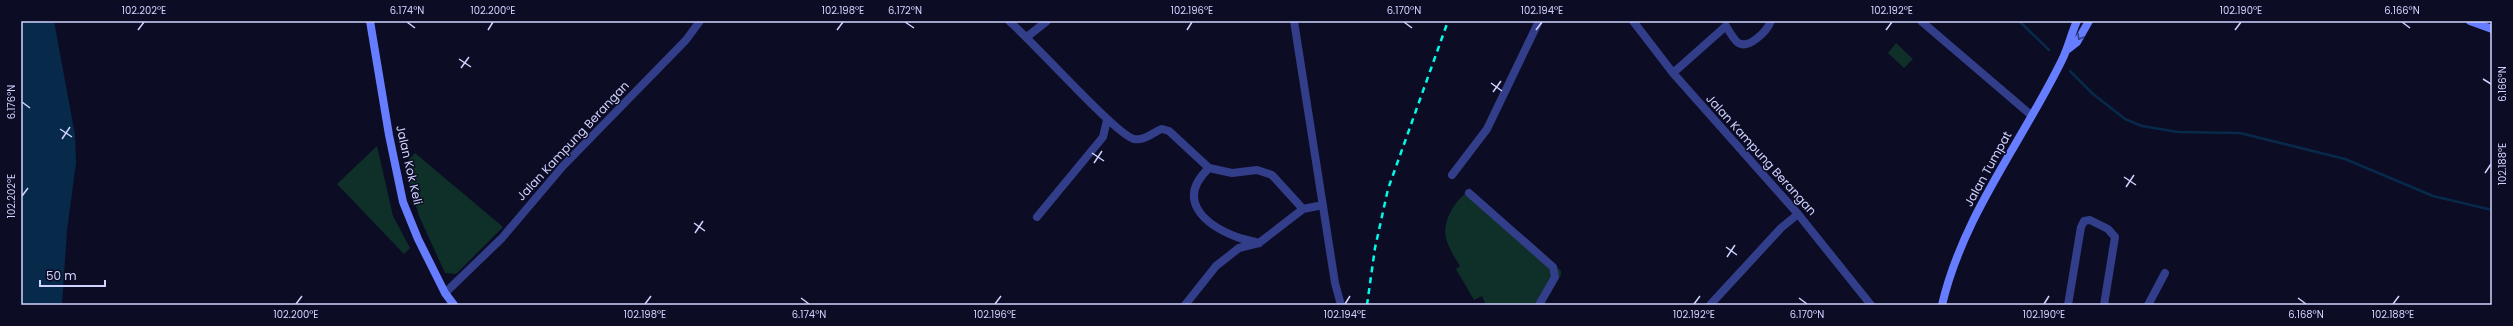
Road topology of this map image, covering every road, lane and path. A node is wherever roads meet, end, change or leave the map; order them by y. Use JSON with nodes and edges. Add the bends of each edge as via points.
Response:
{"nodes":[{"id":1,"x":370,"y":21,"type":"edge"},
{"id":2,"x":700,"y":21,"type":"edge"},
{"id":3,"x":1009,"y":21,"type":"edge"},
{"id":4,"x":1047,"y":21,"type":"edge"},
{"id":5,"x":1294,"y":21,"type":"edge"},
{"id":6,"x":1539,"y":21,"type":"edge"},
{"id":7,"x":1633,"y":21,"type":"edge"},
{"id":8,"x":1771,"y":21,"type":"edge"},
{"id":9,"x":1921,"y":21,"type":"edge"},
{"id":10,"x":2077,"y":21,"type":"edge"},
{"id":11,"x":2089,"y":21,"type":"edge"},
{"id":12,"x":2470,"y":21,"type":"edge"},
{"id":13,"x":2492,"y":29,"type":"edge"},
{"id":14,"x":1028,"y":36,"type":"junction"},
{"id":15,"x":2068,"y":49,"type":"junction"},
{"id":16,"x":1674,"y":73,"type":"junction"},
{"id":17,"x":2031,"y":115,"type":"junction"},
{"id":18,"x":1108,"y":120,"type":"junction"},
{"id":19,"x":1209,"y":168,"type":"junction"},
{"id":20,"x":1452,"y":175,"type":"dead end"},
{"id":21,"x":1469,"y":193,"type":"dead end"},
{"id":22,"x":1322,"y":205,"type":"junction"},
{"id":23,"x":1303,"y":209,"type":"junction"},
{"id":24,"x":1798,"y":214,"type":"junction"},
{"id":25,"x":1037,"y":217,"type":"dead end"},
{"id":26,"x":1259,"y":243,"type":"junction"},
{"id":27,"x":2165,"y":273,"type":"dead end"},
{"id":28,"x":445,"y":293,"type":"junction"},
{"id":29,"x":454,"y":305,"type":"edge"},
{"id":30,"x":1185,"y":305,"type":"edge"},
{"id":31,"x":1341,"y":305,"type":"edge"},
{"id":32,"x":1539,"y":305,"type":"edge"},
{"id":33,"x":1710,"y":305,"type":"edge"},
{"id":34,"x":1871,"y":305,"type":"edge"},
{"id":35,"x":1942,"y":305,"type":"edge"},
{"id":36,"x":2068,"y":305,"type":"edge"},
{"id":37,"x":2104,"y":305,"type":"edge"},
{"id":38,"x":2148,"y":305,"type":"edge"}],
"edges":[{"from":1,"to":28,"type":"main road","name":"Jalan Kok Keli","via":[[403,202]]},
{"from":2,"to":28,"type":"street","name":"Jalan Kampung Berangan","via":[[686,40],[563,166],[502,238]]},
{"from":3,"to":14,"type":"street"},
{"from":4,"to":14,"type":"street"},
{"from":5,"to":22,"type":"street"},
{"from":6,"to":20,"type":"street","via":[[1487,129]]},
{"from":7,"to":16,"type":"street","name":"Jalan Kampung Berangan"},
{"from":8,"to":16,"type":"street","via":[[1750,44],[1744,45],[1737,42],[1726,26]]},
{"from":9,"to":17,"type":"street"},
{"from":10,"to":15,"type":"main road","name":"Jalan Tumpat","via":[[2069,38]]},
{"from":11,"to":15,"type":"main road","name":"Jalan Tumpat","one_way":true,"via":[[2077,42]]},
{"from":12,"to":13,"type":"main road"},
{"from":14,"to":18,"type":"street"},
{"from":15,"to":17,"type":"main road","name":"Jalan Tumpat"},
{"from":16,"to":24,"type":"street","name":"Jalan Kampung Berangan"},
{"from":17,"to":35,"type":"main road","name":"Jalan Tumpat","via":[[1968,229],[1952,267]]},
{"from":18,"to":19,"type":"street","via":[[1133,139],[1144,138],[1162,129],[1169,131]]},
{"from":18,"to":25,"type":"street","via":[[1104,137]]},
{"from":19,"to":23,"type":"street","via":[[1232,173],[1257,170],[1266,172],[1272,175]]},
{"from":19,"to":26,"type":"street","via":[[1199,177],[1193,194],[1193,201],[1200,213],[1205,220],[1224,231]]},
{"from":21,"to":32,"type":"street","via":[[1553,267],[1554,277]]},
{"from":22,"to":23,"type":"street"},
{"from":22,"to":31,"type":"street"},
{"from":23,"to":26,"type":"street"},
{"from":24,"to":33,"type":"street","via":[[1781,228]]},
{"from":24,"to":34,"type":"street","name":"Jalan Kampung Berangan"},
{"from":26,"to":30,"type":"street","via":[[1239,248],[1221,261]]},
{"from":27,"to":38,"type":"street"},
{"from":28,"to":29,"type":"main road","name":"Jalan Kok Keli"},
{"from":36,"to":37,"type":"street","via":[[2081,227],[2084,221],[2090,220],[2115,237]]}]}
